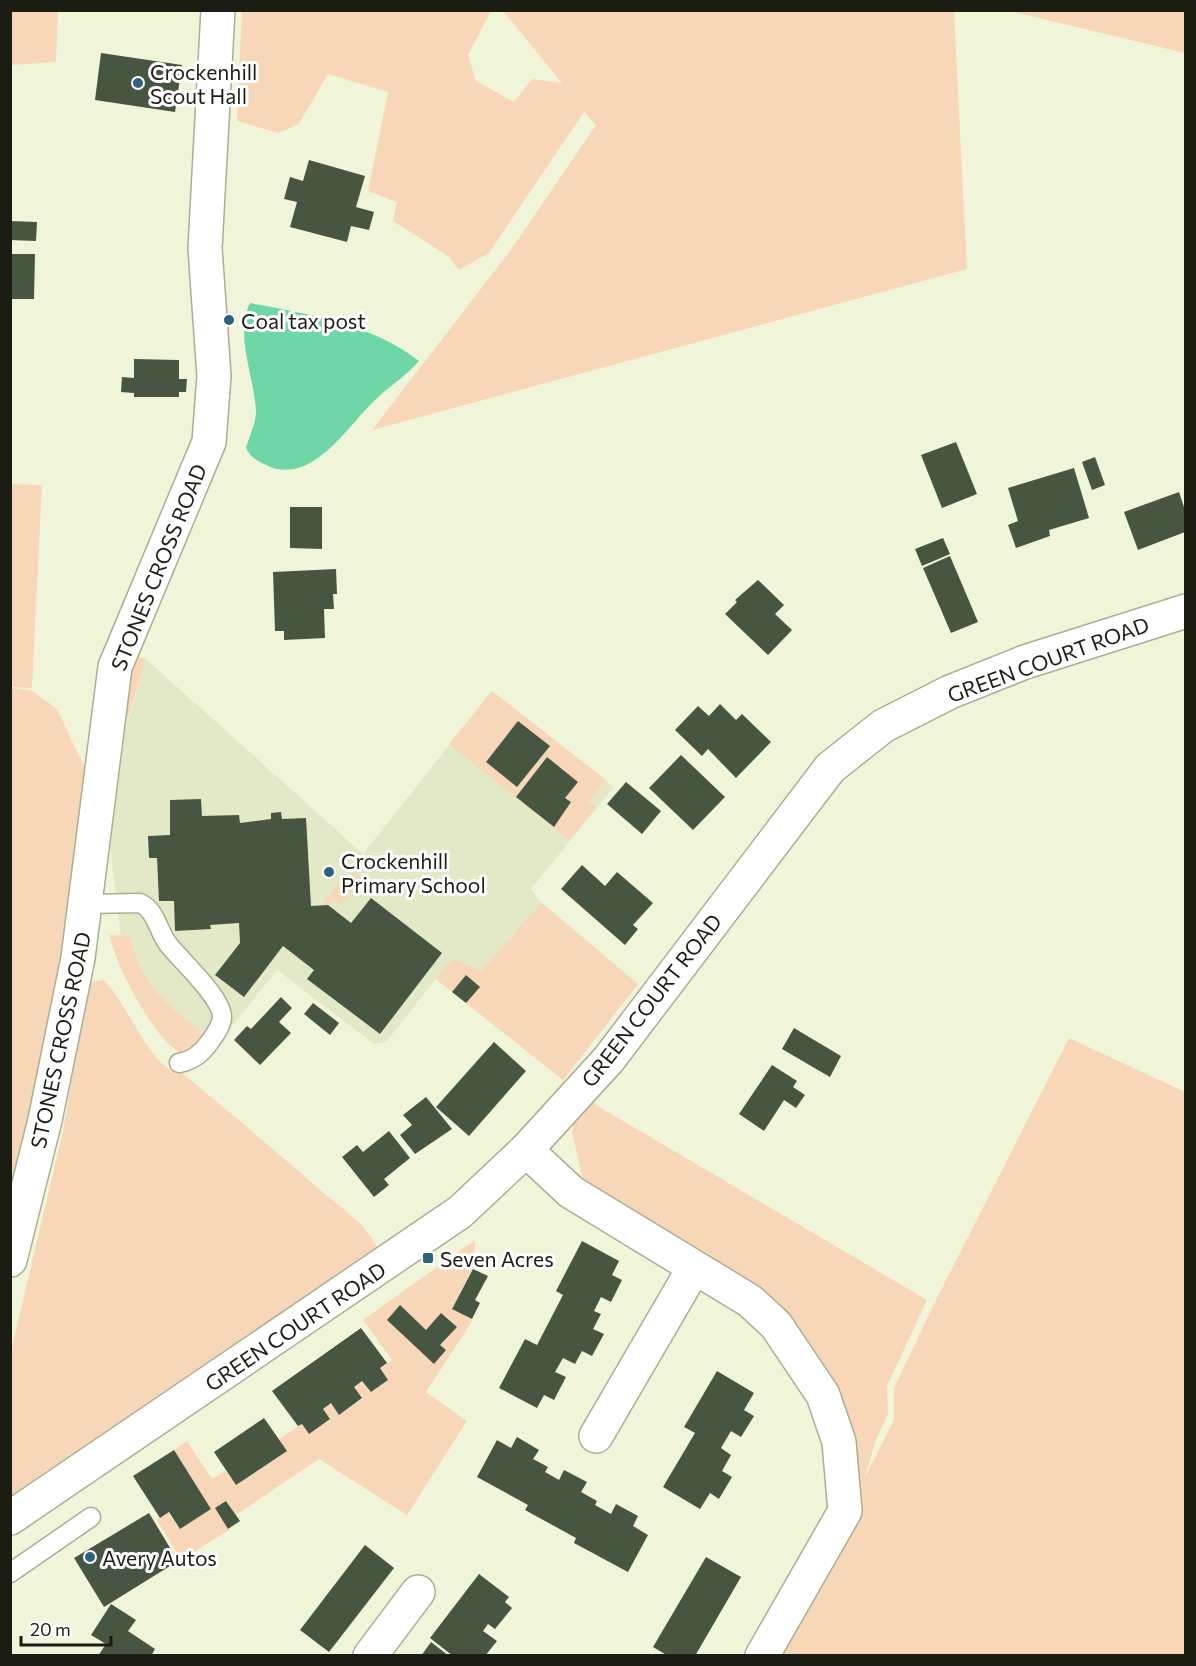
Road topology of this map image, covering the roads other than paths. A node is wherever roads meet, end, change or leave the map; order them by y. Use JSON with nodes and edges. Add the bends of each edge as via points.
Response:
{"nodes":[{"id":1,"x":218,"y":10,"type":"edge"},
{"id":2,"x":1185,"y":611,"type":"edge"},
{"id":3,"x":87,"y":904,"type":"junction"},
{"id":4,"x":179,"y":1064,"type":"dead end"},
{"id":5,"x":526,"y":1150,"type":"junction"},
{"id":6,"x":10,"y":1260,"type":"edge"},
{"id":7,"x":694,"y":1268,"type":"junction"},
{"id":8,"x":596,"y":1436,"type":"dead end"},
{"id":9,"x":91,"y":1517,"type":"dead end"},
{"id":10,"x":10,"y":1518,"type":"edge"},
{"id":11,"x":10,"y":1573,"type":"edge"},
{"id":12,"x":418,"y":1592,"type":"dead end"},
{"id":13,"x":369,"y":1656,"type":"edge"},
{"id":14,"x":762,"y":1656,"type":"edge"}],
"edges":[{"from":1,"to":3,"type":"street","name":"STONES CROSS ROAD","via":[[205,248],[214,376],[209,442],[115,667],[98,784]]},
{"from":2,"to":5,"type":"street","name":"GREEN COURT ROAD","via":[[1025,662],[950,692],[883,726],[830,768],[616,1052]]},
{"from":3,"to":4,"type":"lane","via":[[147,906],[167,943],[218,1003],[222,1015],[219,1027],[207,1046],[195,1058]]},
{"from":3,"to":6,"type":"street","name":"STONES CROSS ROAD","via":[[45,1120]]},
{"from":5,"to":7,"type":"street","via":[[571,1192]]},
{"from":5,"to":10,"type":"street","name":"GREEN COURT ROAD","via":[[460,1212],[422,1240]]},
{"from":7,"to":8,"type":"street"},
{"from":7,"to":14,"type":"street","via":[[750,1301],[776,1325],[823,1395],[839,1442],[845,1511]]},
{"from":9,"to":11,"type":"lane"},
{"from":12,"to":13,"type":"street"}]}
